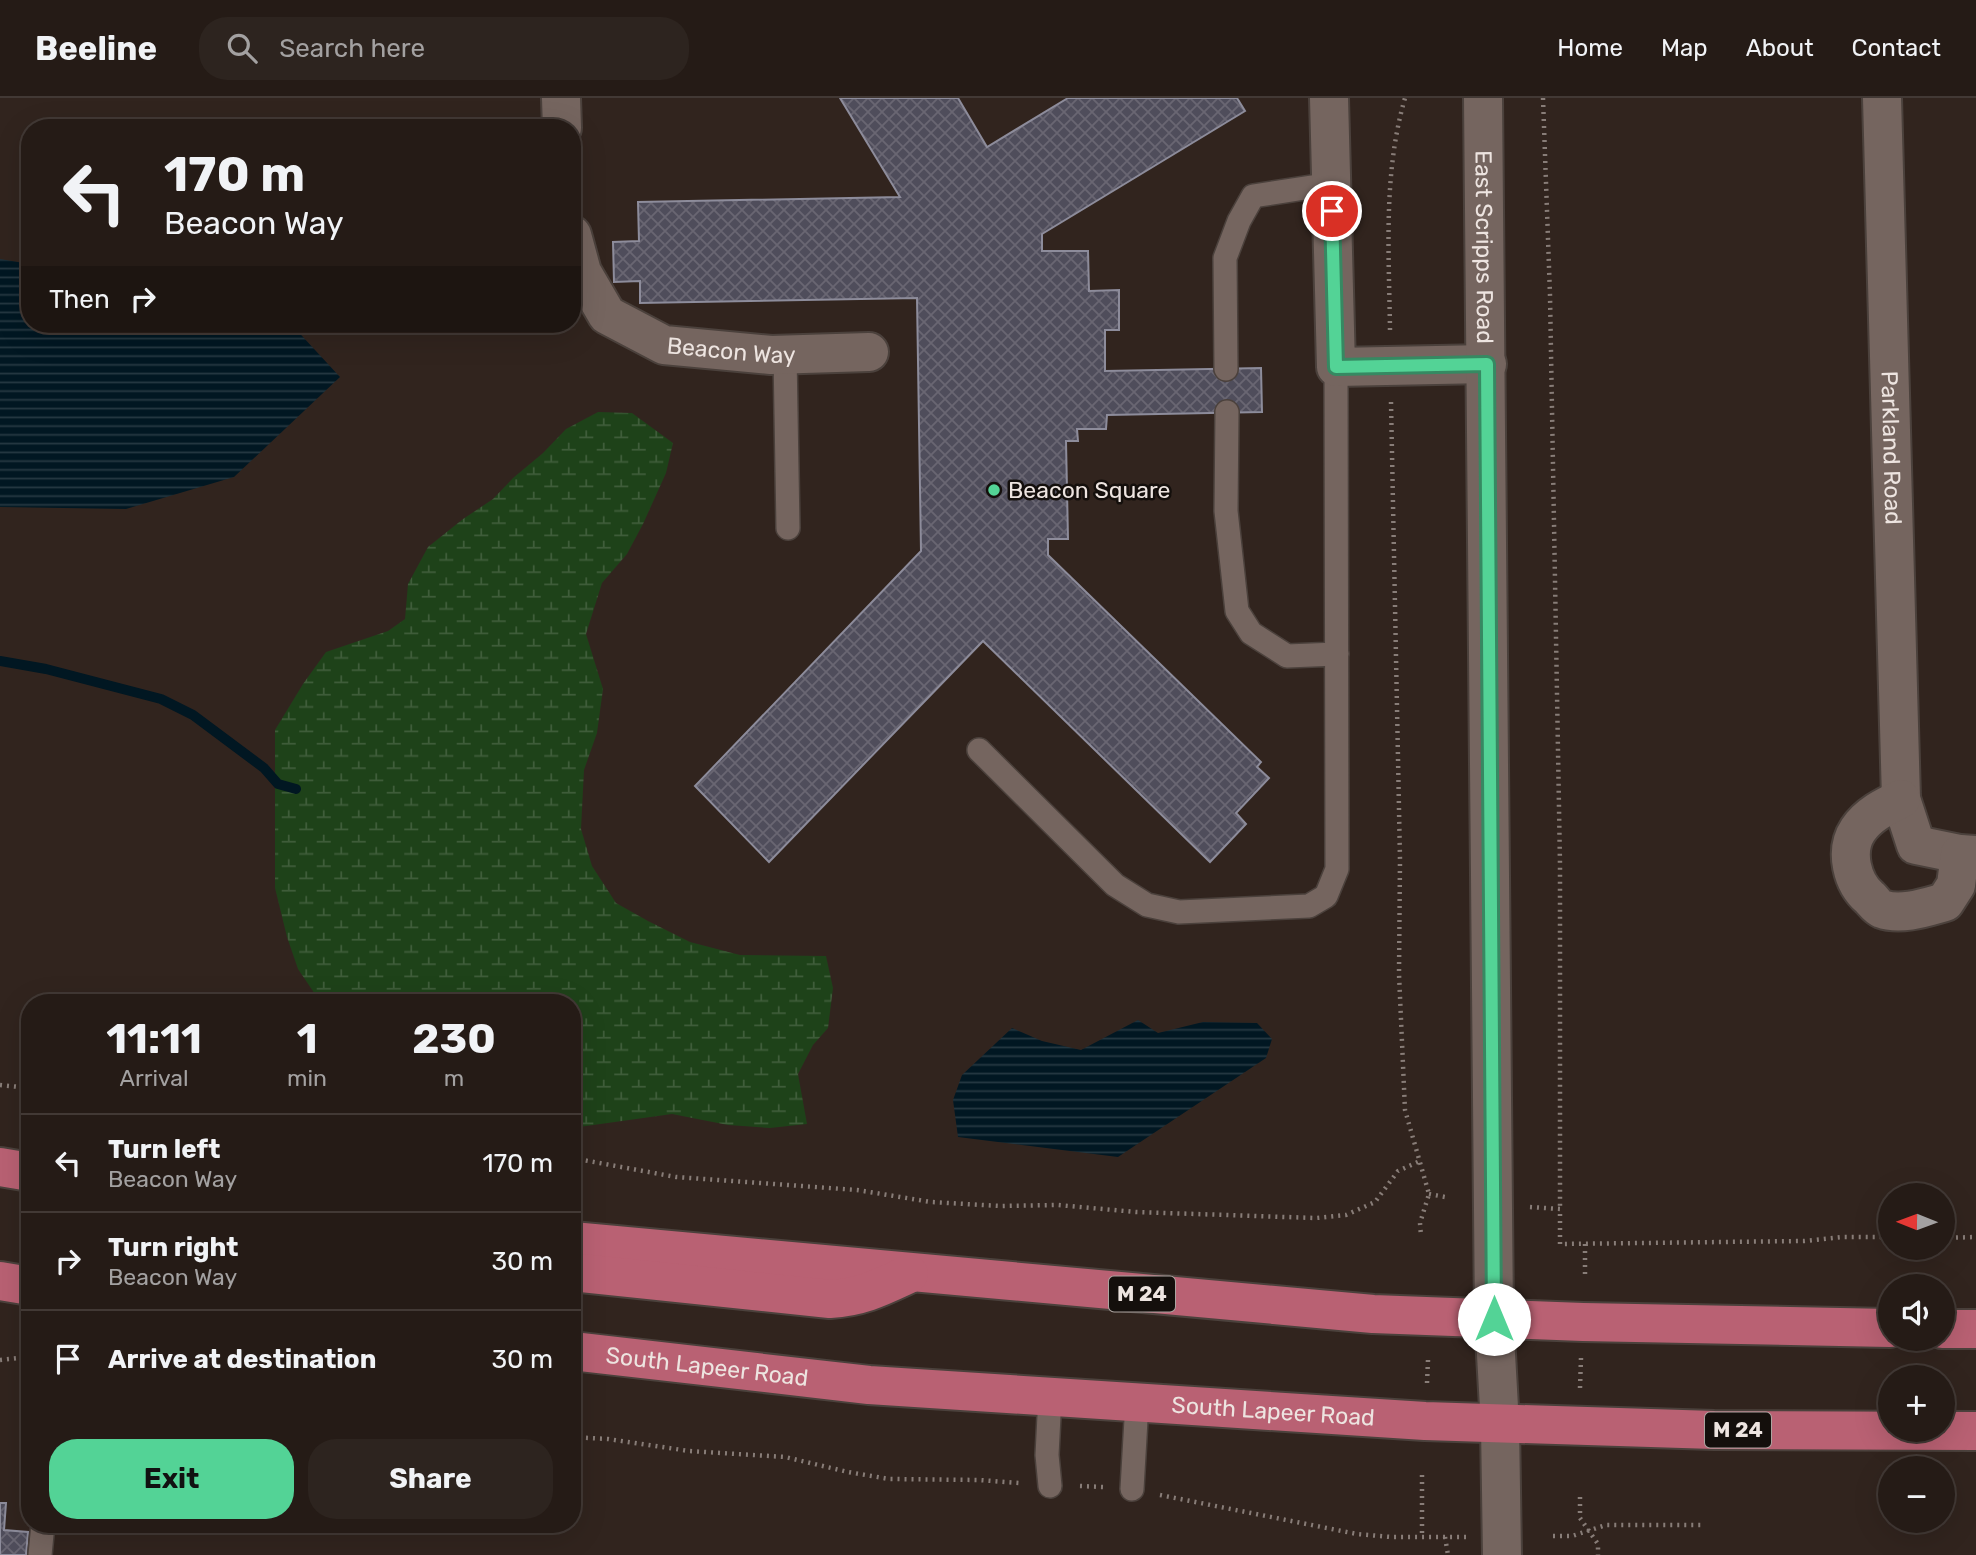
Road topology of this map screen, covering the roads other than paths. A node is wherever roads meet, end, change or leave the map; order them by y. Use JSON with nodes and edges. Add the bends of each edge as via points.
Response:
{"nodes":[{"id":1,"x":561,"y":98,"type":"edge"},
{"id":2,"x":1329,"y":98,"type":"edge"},
{"id":3,"x":1483,"y":98,"type":"edge"},
{"id":4,"x":1882,"y":98,"type":"edge"},
{"id":5,"x":562,"y":119,"type":"edge"},
{"id":6,"x":1331,"y":184,"type":"junction"},
{"id":7,"x":581,"y":268,"type":"edge"},
{"id":8,"x":869,"y":352,"type":"dead end"},
{"id":9,"x":785,"y":355,"type":"junction"},
{"id":10,"x":1487,"y":364,"type":"junction"},
{"id":11,"x":1336,"y":367,"type":"junction"},
{"id":12,"x":1226,"y":369,"type":"dead end"},
{"id":13,"x":1227,"y":412,"type":"dead end"},
{"id":14,"x":788,"y":528,"type":"dead end"},
{"id":15,"x":1338,"y":654,"type":"junction"},
{"id":16,"x":979,"y":750,"type":"dead end"},
{"id":17,"x":1900,"y":799,"type":"junction"},
{"id":18,"x":1968,"y":854,"type":"edge"},
{"id":19,"x":0,"y":1167,"type":"edge"},
{"id":20,"x":21,"y":1170,"type":"edge"},
{"id":21,"x":581,"y":1242,"type":"edge"},
{"id":22,"x":581,"y":1273,"type":"edge"},
{"id":23,"x":911,"y":1273,"type":"junction"},
{"id":24,"x":0,"y":1280,"type":"edge"},
{"id":25,"x":21,"y":1284,"type":"edge"},
{"id":26,"x":1494,"y":1319,"type":"junction"},
{"id":27,"x":1878,"y":1328,"type":"edge"},
{"id":28,"x":1955,"y":1329,"type":"edge"},
{"id":29,"x":1976,"y":1329,"type":"edge"},
{"id":30,"x":581,"y":1352,"type":"edge"},
{"id":31,"x":1050,"y":1395,"type":"junction"},
{"id":32,"x":1137,"y":1402,"type":"junction"},
{"id":33,"x":1500,"y":1424,"type":"junction"},
{"id":34,"x":1976,"y":1431,"type":"edge"},
{"id":35,"x":1050,"y":1486,"type":"road end"},
{"id":36,"x":1132,"y":1489,"type":"road end"},
{"id":37,"x":42,"y":1533,"type":"edge"},
{"id":38,"x":1488,"y":1546,"type":"edge"},
{"id":39,"x":40,"y":1555,"type":"edge"}],
"edges":[{"from":1,"to":5,"type":"street"},
{"from":2,"to":6,"type":"street"},
{"from":3,"to":10,"type":"street","name":"East Scripps Road"},
{"from":4,"to":17,"type":"street","name":"Parkland Road"},
{"from":6,"to":11,"type":"street"},
{"from":6,"to":12,"type":"lane","via":[[1253,196],[1225,258]]},
{"from":7,"to":9,"type":"street","name":"Beacon Way","via":[[607,315],[664,345]]},
{"from":8,"to":9,"type":"street","name":"Beacon Way"},
{"from":9,"to":14,"type":"lane"},
{"from":10,"to":11,"type":"street"},
{"from":10,"to":26,"type":"street","name":"East Scripps Road"},
{"from":11,"to":15,"type":"lane"},
{"from":13,"to":15,"type":"lane","via":[[1226,511],[1237,611],[1251,633],[1287,656]]},
{"from":15,"to":16,"type":"lane","via":[[1338,869],[1326,896],[1309,906],[1179,912],[1147,905],[1115,885]]},
{"from":17,"to":18,"type":"street","name":"Parkland Road","via":[[1916,845]]},
{"from":17,"to":18,"type":"street","name":"Parkland Road","via":[[1866,820],[1851,846],[1862,892],[1880,909],[1907,911],[1945,902]]},
{"from":19,"to":20,"type":"main road"},
{"from":21,"to":23,"type":"main road","number":"M 24"},
{"from":22,"to":23,"type":"main road","via":[[830,1299],[874,1291]]},
{"from":23,"to":26,"type":"main road","number":"M 24","via":[[1297,1309]]},
{"from":24,"to":25,"type":"main road"},
{"from":26,"to":27,"type":"main road","number":"M 24"},
{"from":26,"to":33,"type":"street","name":"East Scripps Road"},
{"from":28,"to":29,"type":"main road"},
{"from":30,"to":31,"type":"main road","name":"South Lapeer Road","number":"M 24","via":[[869,1385]]},
{"from":31,"to":32,"type":"main road","name":"South Lapeer Road","number":"M 24"},
{"from":31,"to":35,"type":"lane"},
{"from":32,"to":33,"type":"main road","name":"South Lapeer Road","number":"M 24"},
{"from":32,"to":36,"type":"lane"},
{"from":33,"to":34,"type":"main road","name":"South Lapeer Road","number":"M 24"},
{"from":33,"to":38,"type":"street","name":"East Scripps Road"},
{"from":37,"to":39,"type":"lane"}]}
